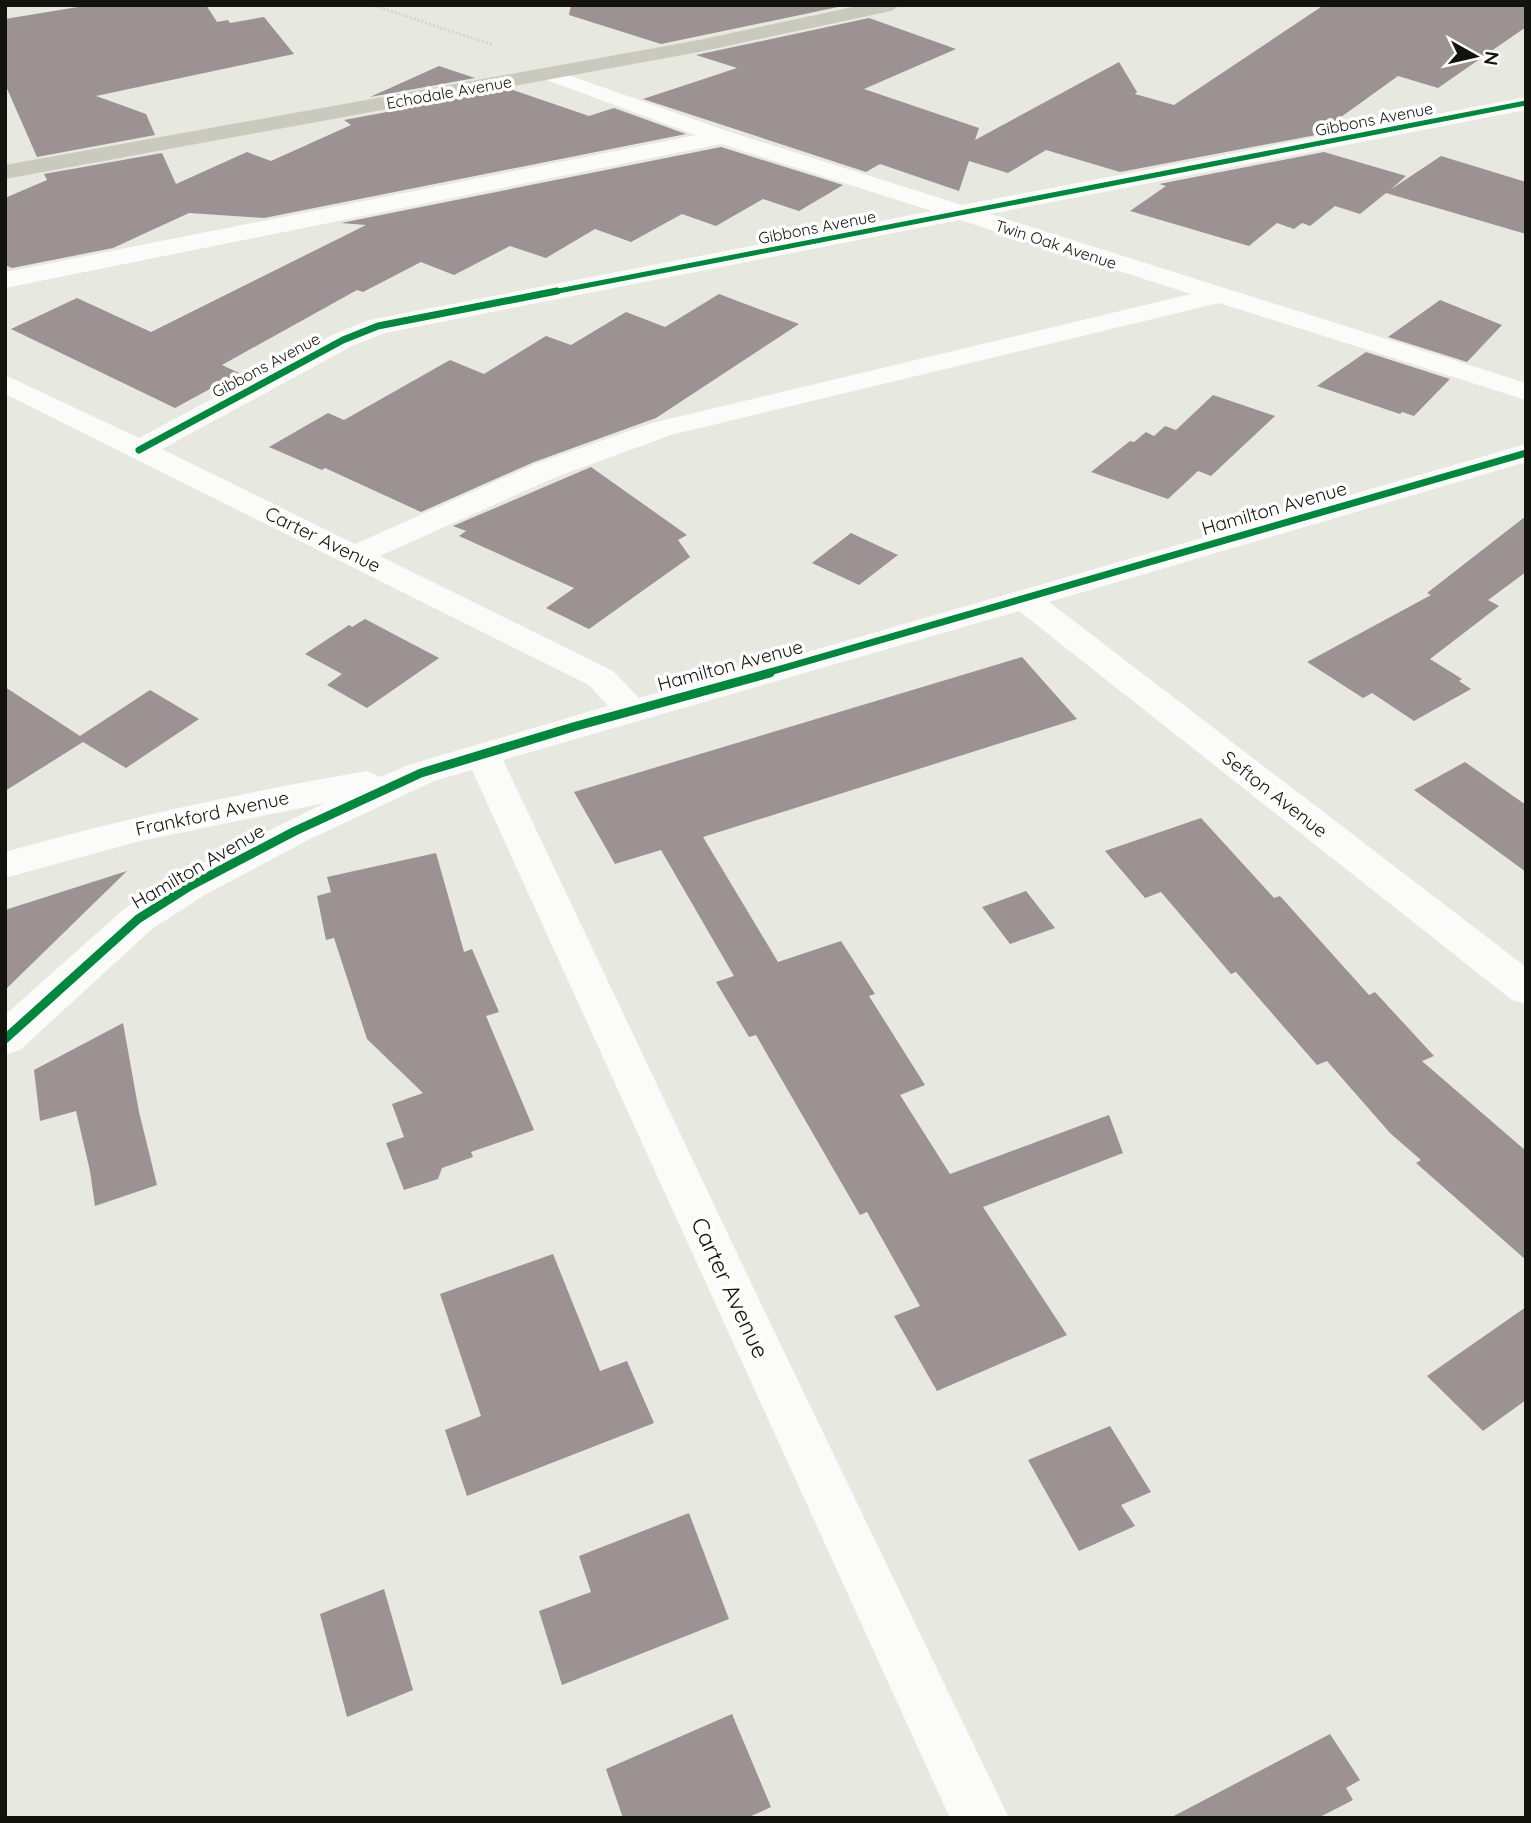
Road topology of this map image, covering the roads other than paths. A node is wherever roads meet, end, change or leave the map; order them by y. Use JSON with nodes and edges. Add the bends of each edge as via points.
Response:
{"nodes":[{"id":1,"x":891,"y":5,"type":"edge"},
{"id":2,"x":559,"y":72,"type":"junction"},
{"id":3,"x":1526,"y":103,"type":"edge"},
{"id":4,"x":722,"y":137,"type":"junction"},
{"id":5,"x":5,"y":172,"type":"edge"},
{"id":6,"x":959,"y":213,"type":"junction"},
{"id":7,"x":5,"y":280,"type":"edge"},
{"id":8,"x":1219,"y":295,"type":"junction"},
{"id":9,"x":5,"y":383,"type":"edge"},
{"id":10,"x":1526,"y":392,"type":"edge"},
{"id":11,"x":139,"y":450,"type":"junction"},
{"id":12,"x":1526,"y":453,"type":"edge"},
{"id":13,"x":1485,"y":465,"type":"junction"},
{"id":14,"x":1526,"y":482,"type":"edge"},
{"id":15,"x":357,"y":555,"type":"junction"},
{"id":16,"x":1024,"y":599,"type":"junction"},
{"id":17,"x":631,"y":710,"type":"junction"},
{"id":18,"x":483,"y":755,"type":"junction"},
{"id":19,"x":421,"y":774,"type":"junction"},
{"id":20,"x":5,"y":865,"type":"edge"},
{"id":21,"x":1526,"y":989,"type":"edge"},
{"id":22,"x":5,"y":1039,"type":"edge"},
{"id":23,"x":980,"y":1818,"type":"edge"}],
"edges":[{"from":1,"to":2,"type":"main road","name":"Echodale Avenue"},
{"from":2,"to":4,"type":"street","name":"Twin Oak Avenue"},
{"from":2,"to":5,"type":"main road","name":"Echodale Avenue"},
{"from":3,"to":6,"type":"street","name":"Gibbons Avenue"},
{"from":4,"to":6,"type":"street","name":"Twin Oak Avenue"},
{"from":4,"to":7,"type":"street"},
{"from":6,"to":8,"type":"street","name":"Twin Oak Avenue"},
{"from":6,"to":11,"type":"street","name":"Gibbons Avenue","via":[[378,326],[343,340]]},
{"from":8,"to":10,"type":"street","name":"Twin Oak Avenue"},
{"from":8,"to":15,"type":"street","via":[[623,441]]},
{"from":9,"to":11,"type":"street","name":"Carter Avenue"},
{"from":11,"to":15,"type":"street","name":"Carter Avenue"},
{"from":12,"to":13,"type":"street","name":"Hamilton Avenue"},
{"from":13,"to":14,"type":"street"},
{"from":13,"to":16,"type":"street","name":"Hamilton Avenue"},
{"from":15,"to":17,"type":"street","name":"Carter Avenue","via":[[601,678]]},
{"from":16,"to":17,"type":"street","name":"Hamilton Avenue"},
{"from":16,"to":21,"type":"street","name":"Sefton Avenue"},
{"from":17,"to":18,"type":"street","name":"Hamilton Avenue"},
{"from":18,"to":19,"type":"street","name":"Hamilton Avenue"},
{"from":18,"to":23,"type":"street","name":"Carter Avenue"},
{"from":19,"to":20,"type":"street","name":"Frankford Avenue","via":[[257,802]]},
{"from":19,"to":22,"type":"street","name":"Hamilton Avenue","via":[[295,831],[138,919]]}]}
